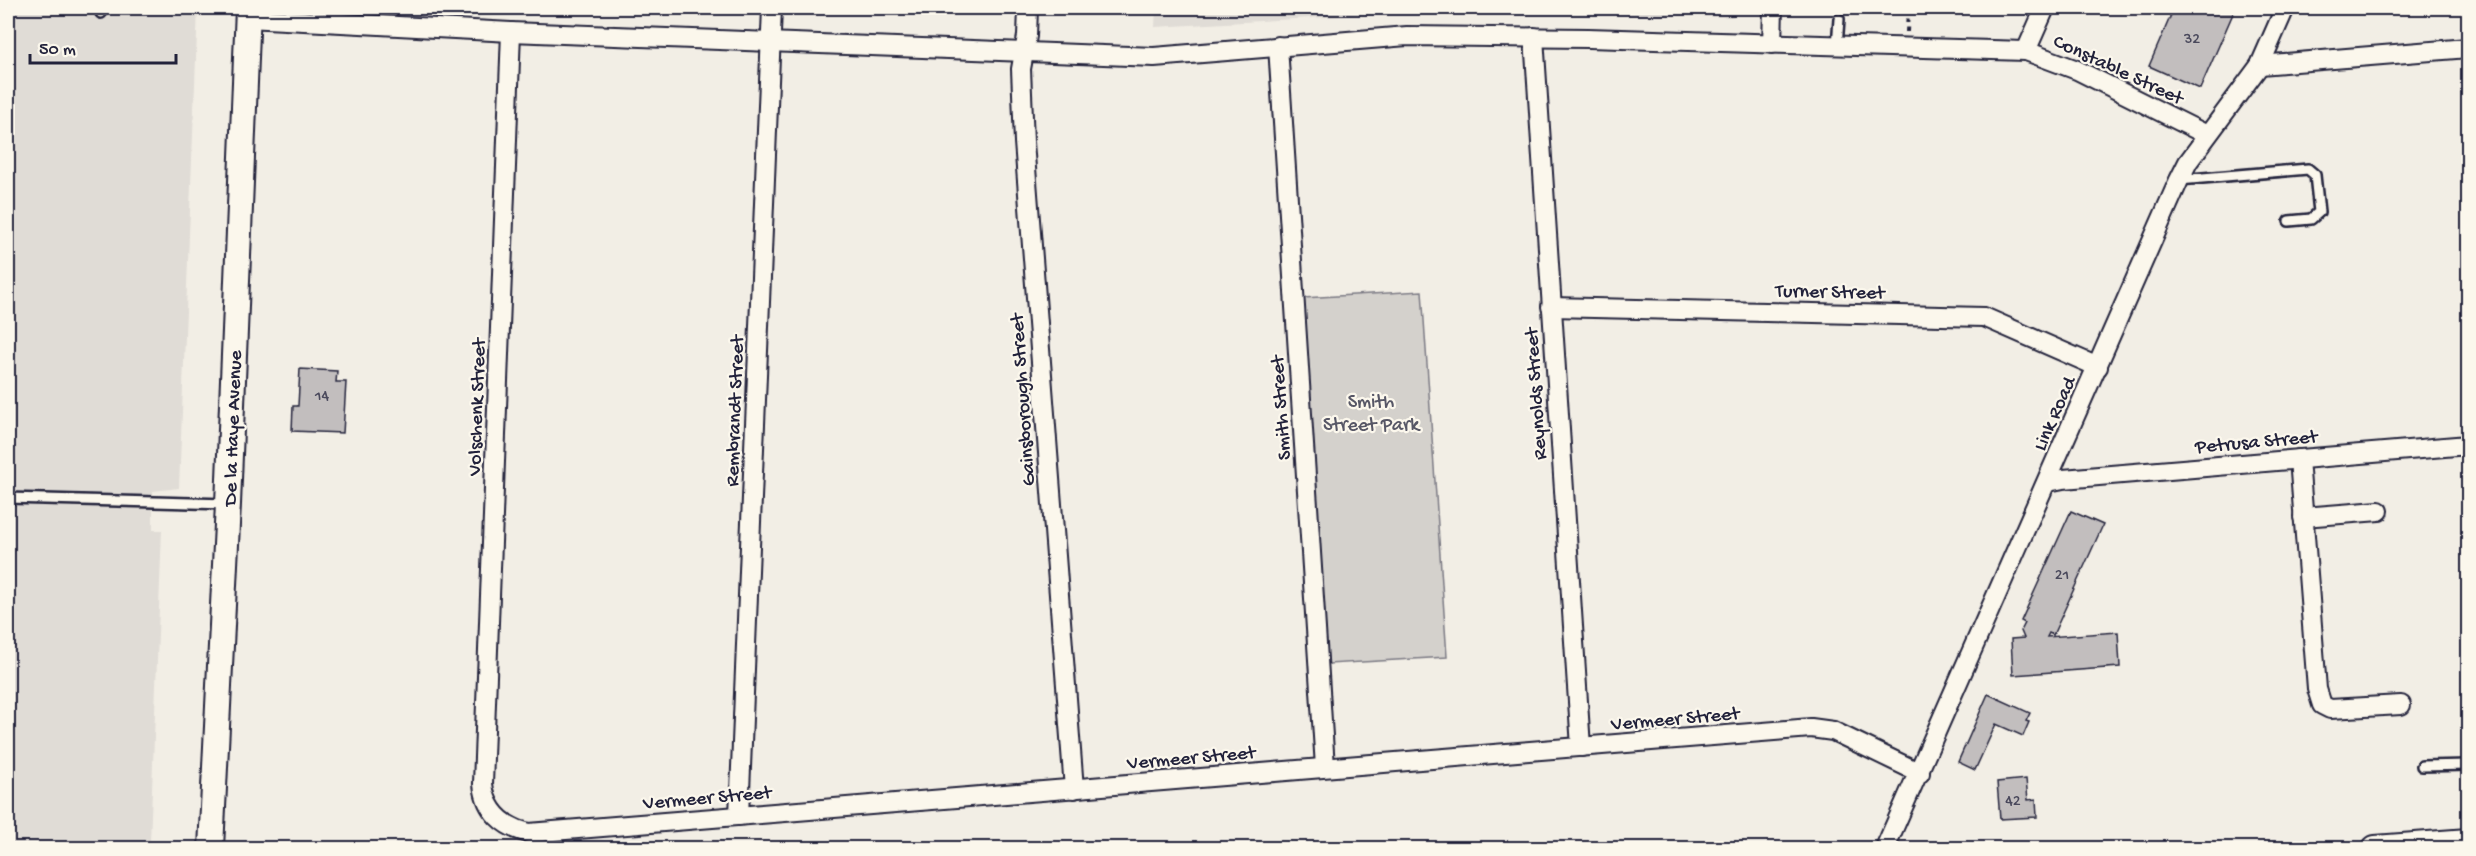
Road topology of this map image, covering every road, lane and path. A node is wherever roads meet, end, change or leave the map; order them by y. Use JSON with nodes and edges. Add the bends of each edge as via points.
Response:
{"nodes":[{"id":1,"x":772,"y":8,"type":"edge"},
{"id":2,"x":1028,"y":8,"type":"edge"},
{"id":3,"x":1773,"y":8,"type":"edge"},
{"id":4,"x":2045,"y":8,"type":"edge"},
{"id":5,"x":2285,"y":8,"type":"edge"},
{"id":6,"x":247,"y":13,"type":"edge"},
{"id":7,"x":1839,"y":19,"type":"dead end"},
{"id":8,"x":511,"y":32,"type":"junction"},
{"id":9,"x":1534,"y":37,"type":"junction"},
{"id":10,"x":771,"y":41,"type":"junction"},
{"id":11,"x":1772,"y":44,"type":"junction"},
{"id":12,"x":1278,"y":46,"type":"junction"},
{"id":13,"x":1837,"y":46,"type":"junction"},
{"id":14,"x":2469,"y":48,"type":"edge"},
{"id":15,"x":1024,"y":50,"type":"junction"},
{"id":16,"x":2026,"y":51,"type":"junction"},
{"id":17,"x":2260,"y":64,"type":"junction"},
{"id":18,"x":2207,"y":135,"type":"junction"},
{"id":19,"x":2180,"y":180,"type":"junction"},
{"id":20,"x":2289,"y":220,"type":"dead end"},
{"id":21,"x":1551,"y":307,"type":"junction"},
{"id":22,"x":2098,"y":367,"type":"junction"},
{"id":23,"x":2469,"y":445,"type":"edge"},
{"id":24,"x":2299,"y":459,"type":"junction"},
{"id":25,"x":2048,"y":482,"type":"junction"},
{"id":26,"x":8,"y":498,"type":"edge"},
{"id":27,"x":228,"y":504,"type":"junction"},
{"id":28,"x":2379,"y":511,"type":"dead end"},
{"id":29,"x":2303,"y":517,"type":"junction"},
{"id":30,"x":2401,"y":705,"type":"dead end"},
{"id":31,"x":1581,"y":747,"type":"junction"},
{"id":32,"x":2469,"y":765,"type":"edge"},
{"id":33,"x":2422,"y":766,"type":"dead end"},
{"id":34,"x":1325,"y":767,"type":"junction"},
{"id":35,"x":1920,"y":773,"type":"junction"},
{"id":36,"x":483,"y":784,"type":"joint"},
{"id":37,"x":1074,"y":789,"type":"junction"},
{"id":38,"x":740,"y":816,"type":"junction"},
{"id":39,"x":2460,"y":844,"type":"edge"},
{"id":40,"x":2376,"y":848,"type":"edge"},
{"id":41,"x":211,"y":849,"type":"edge"},
{"id":42,"x":1885,"y":849,"type":"edge"}],
"edges":[{"from":1,"to":10,"type":"street","name":"Rembrandt Street"},
{"from":2,"to":15,"type":"street","name":"Gainsborough Street"},
{"from":3,"to":11,"type":"street"},
{"from":4,"to":16,"type":"street"},
{"from":5,"to":17,"type":"street","name":"Link Road"},
{"from":6,"to":8,"type":"street","name":"Constable Street"},
{"from":6,"to":27,"type":"street","name":"De la Haye Avenue"},
{"from":7,"to":13,"type":"lane"},
{"from":8,"to":10,"type":"street","name":"Constable Street"},
{"from":8,"to":36,"type":"street","name":"Volschenk Street"},
{"from":9,"to":11,"type":"street","name":"Constable Street"},
{"from":9,"to":12,"type":"street","name":"Constable Street","via":[[1407,36]]},
{"from":9,"to":21,"type":"street","name":"Reynolds Street"},
{"from":10,"to":15,"type":"street","name":"Constable Street"},
{"from":10,"to":38,"type":"street","name":"Rembrandt Street"},
{"from":11,"to":13,"type":"street","name":"Constable Street"},
{"from":12,"to":15,"type":"street","name":"Constable Street","via":[[1154,57]]},
{"from":12,"to":34,"type":"street","name":"Smith Street"},
{"from":13,"to":16,"type":"street","name":"Constable Street"},
{"from":14,"to":17,"type":"street"},
{"from":15,"to":37,"type":"street","name":"Gainsborough Street","via":[[1024,142]]},
{"from":16,"to":18,"type":"street","name":"Constable Street","via":[[2077,70]]},
{"from":17,"to":18,"type":"street","name":"Link Road"},
{"from":18,"to":19,"type":"street","name":"Link Road"},
{"from":19,"to":20,"type":"lane","via":[[2308,169],[2315,175],[2319,212],[2311,219]]},
{"from":19,"to":22,"type":"street","name":"Link Road"},
{"from":21,"to":22,"type":"street","name":"Turner Street","via":[[1984,317]]},
{"from":21,"to":31,"type":"street","name":"Reynolds Street"},
{"from":22,"to":25,"type":"street","name":"Link Road"},
{"from":23,"to":24,"type":"street","name":"Petrusa Street"},
{"from":24,"to":25,"type":"street","name":"Petrusa Street"},
{"from":24,"to":29,"type":"street"},
{"from":25,"to":35,"type":"street","name":"Link Road"},
{"from":26,"to":27,"type":"lane"},
{"from":27,"to":41,"type":"street","name":"De la Haye Avenue"},
{"from":28,"to":29,"type":"street"},
{"from":29,"to":30,"type":"street","via":[[2317,689],[2322,705],[2330,709]]},
{"from":31,"to":34,"type":"street","name":"Vermeer Street"},
{"from":31,"to":35,"type":"street","name":"Vermeer Street","via":[[1818,728]]},
{"from":32,"to":33,"type":"lane"},
{"from":34,"to":37,"type":"street","name":"Vermeer Street"},
{"from":35,"to":42,"type":"street","name":"Link Road"},
{"from":36,"to":38,"type":"street","name":"Vermeer Street","via":[[484,798],[493,813],[515,830],[529,833]]},
{"from":37,"to":38,"type":"street","name":"Vermeer Street"},
{"from":39,"to":40,"type":"street"}]}
